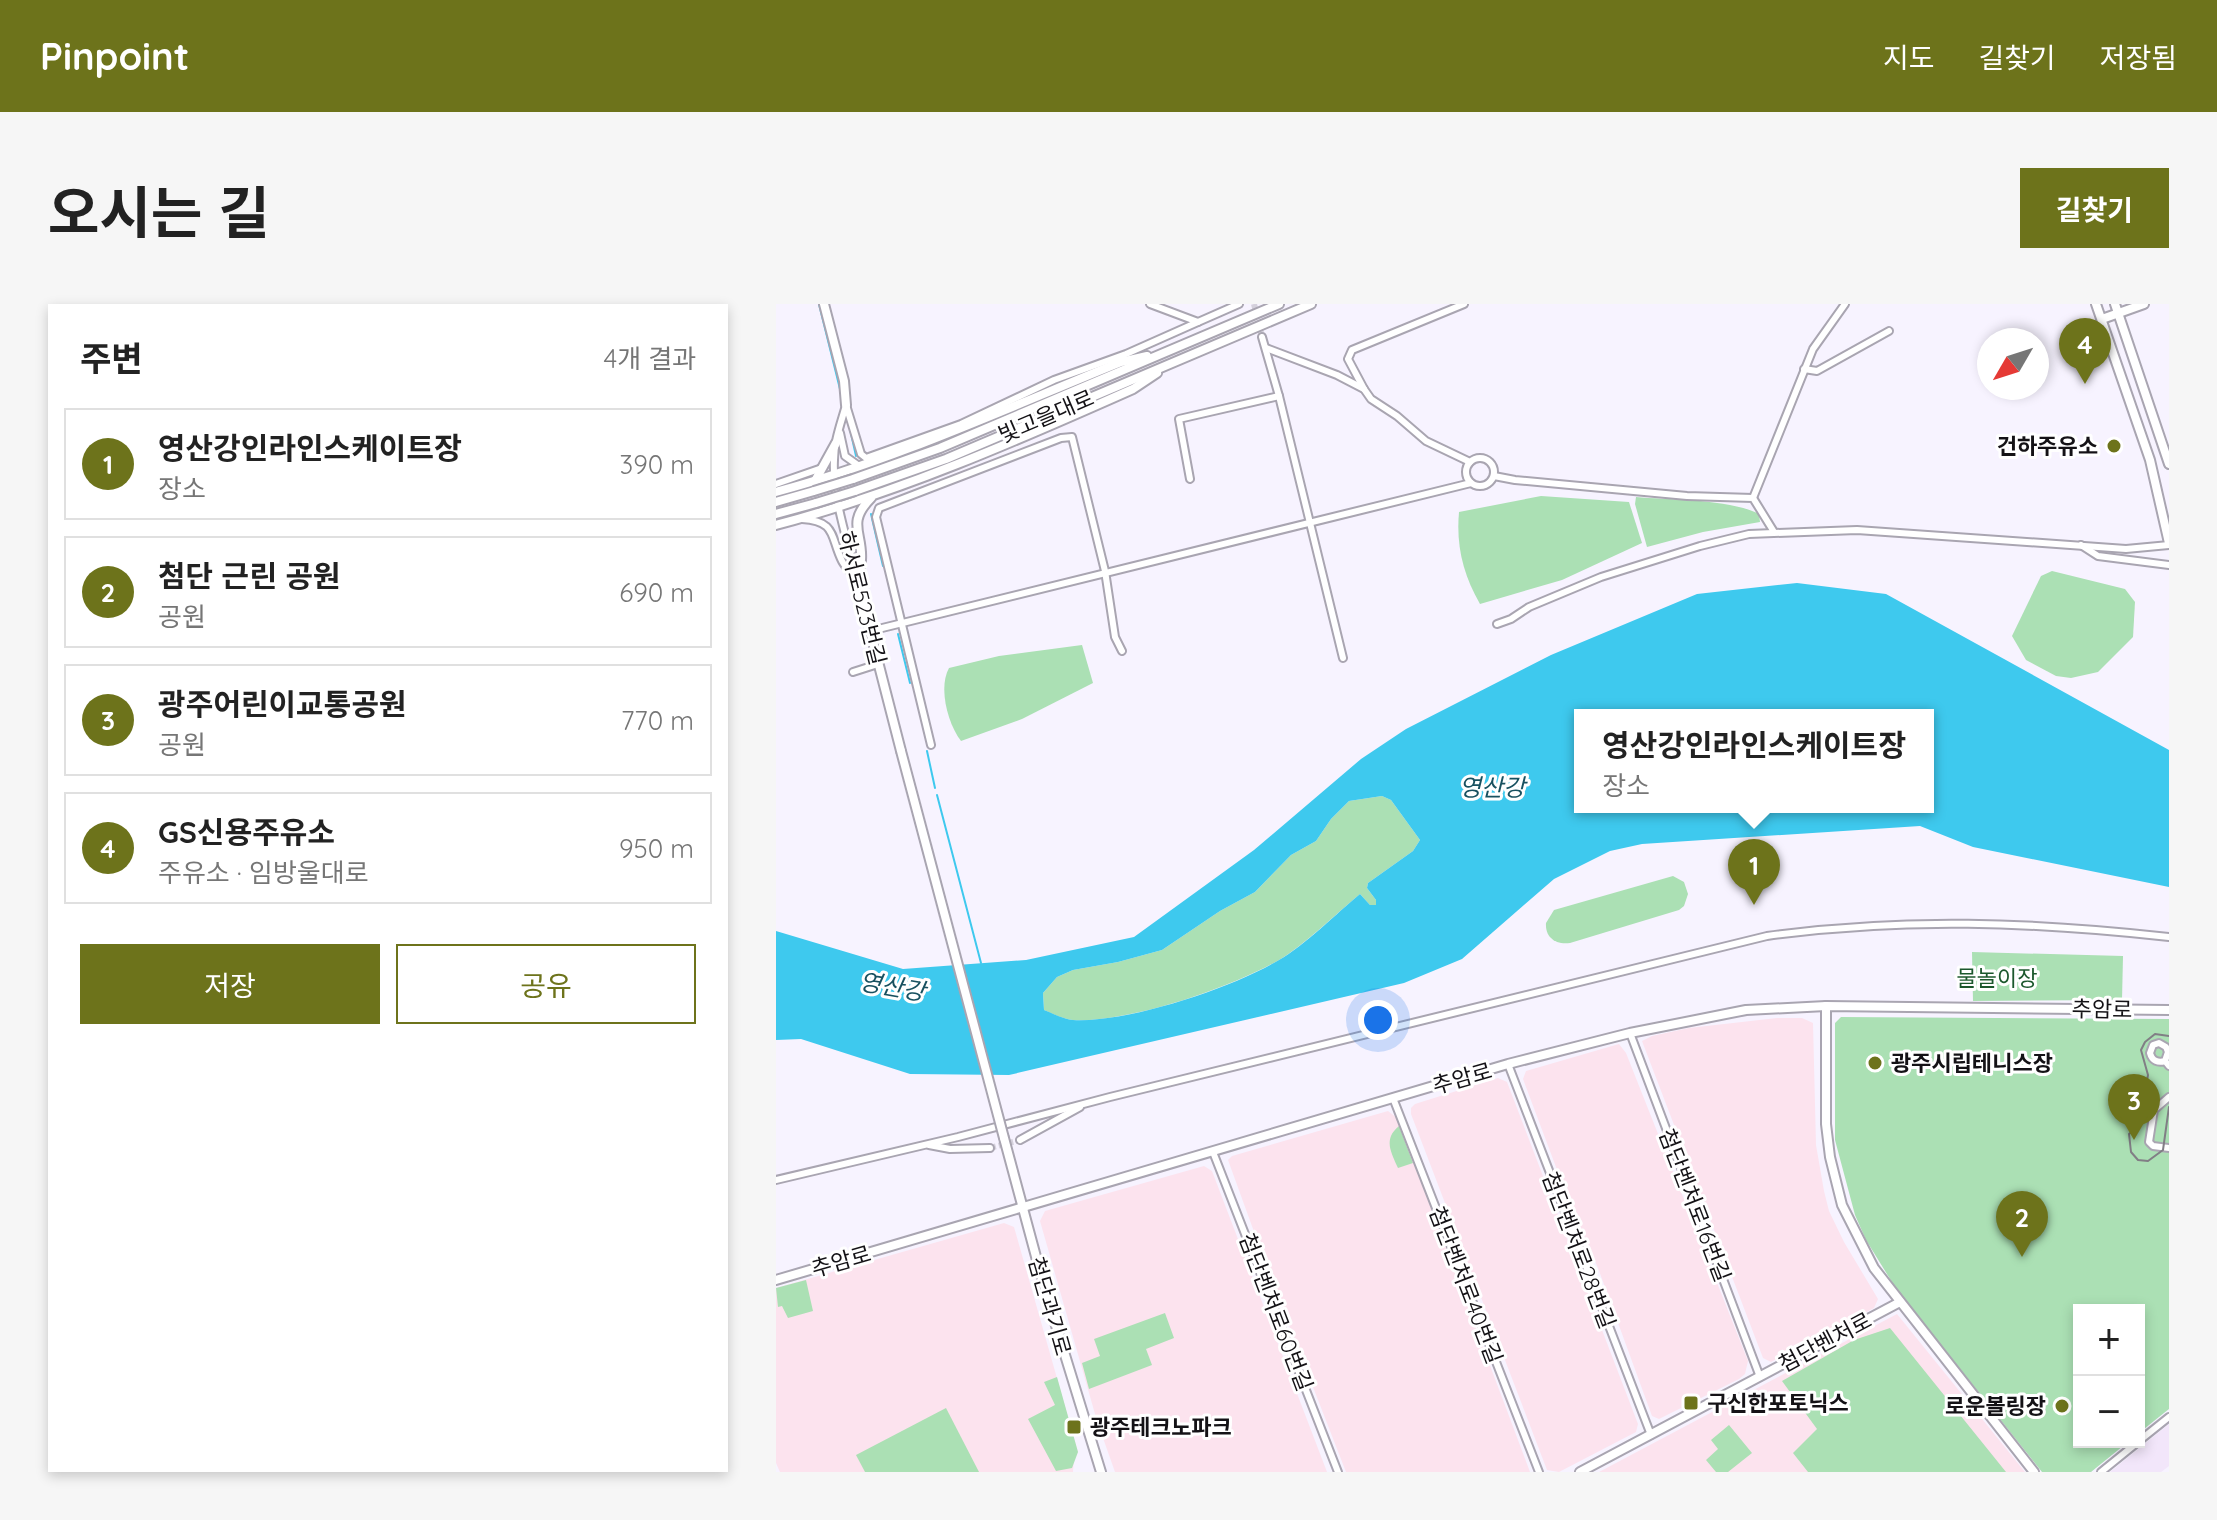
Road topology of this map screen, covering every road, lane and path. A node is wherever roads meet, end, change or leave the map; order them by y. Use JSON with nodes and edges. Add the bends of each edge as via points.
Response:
{"nodes":[{"id":1,"x":824,"y":304,"type":"edge"},
{"id":2,"x":1150,"y":304,"type":"edge"},
{"id":3,"x":1239,"y":304,"type":"edge"},
{"id":4,"x":1279,"y":304,"type":"edge"},
{"id":5,"x":1311,"y":304,"type":"edge"},
{"id":6,"x":1464,"y":304,"type":"edge"},
{"id":7,"x":1845,"y":304,"type":"edge"},
{"id":8,"x":2096,"y":304,"type":"edge"},
{"id":9,"x":2144,"y":304,"type":"edge"},
{"id":10,"x":2117,"y":308,"type":"edge"},
{"id":11,"x":2102,"y":319,"type":"junction"},
{"id":12,"x":1198,"y":322,"type":"junction"},
{"id":13,"x":1889,"y":331,"type":"dead end"},
{"id":14,"x":1262,"y":337,"type":"tunnel mouth"},
{"id":15,"x":1266,"y":348,"type":"junction"},
{"id":16,"x":1171,"y":350,"type":"junction"},
{"id":17,"x":1177,"y":361,"type":"junction"},
{"id":18,"x":1804,"y":369,"type":"junction"},
{"id":19,"x":1364,"y":389,"type":"junction"},
{"id":20,"x":1279,"y":396,"type":"junction"},
{"id":21,"x":846,"y":405,"type":"junction"},
{"id":22,"x":841,"y":425,"type":"junction"},
{"id":23,"x":836,"y":443,"type":"junction"},
{"id":24,"x":1470,"y":462,"type":"junction"},
{"id":25,"x":2169,"y":464,"type":"edge"},
{"id":26,"x":862,"y":467,"type":"junction"},
{"id":27,"x":822,"y":468,"type":"junction"},
{"id":28,"x":835,"y":476,"type":"junction"},
{"id":29,"x":1494,"y":476,"type":"junction"},
{"id":30,"x":1190,"y":479,"type":"dead end"},
{"id":31,"x":1471,"y":483,"type":"junction"},
{"id":32,"x":776,"y":484,"type":"edge"},
{"id":33,"x":814,"y":486,"type":"junction"},
{"id":34,"x":776,"y":492,"type":"edge"},
{"id":35,"x":875,"y":495,"type":"junction"},
{"id":36,"x":1753,"y":498,"type":"junction"},
{"id":37,"x":776,"y":502,"type":"edge"},
{"id":38,"x":840,"y":506,"type":"junction"},
{"id":39,"x":776,"y":514,"type":"edge"},
{"id":40,"x":797,"y":519,"type":"junction"},
{"id":41,"x":1309,"y":521,"type":"junction"},
{"id":42,"x":776,"y":525,"type":"edge"},
{"id":43,"x":1774,"y":532,"type":"junction"},
{"id":44,"x":2080,"y":544,"type":"junction"},
{"id":45,"x":2169,"y":544,"type":"edge"},
{"id":46,"x":2169,"y":565,"type":"edge"},
{"id":47,"x":1105,"y":571,"type":"junction"},
{"id":48,"x":857,"y":580,"type":"junction"},
{"id":49,"x":903,"y":622,"type":"junction"},
{"id":50,"x":1497,"y":624,"type":"dead end"},
{"id":51,"x":870,"y":631,"type":"junction"},
{"id":52,"x":1122,"y":651,"type":"dead end"},
{"id":53,"x":1343,"y":658,"type":"dead end"},
{"id":54,"x":878,"y":664,"type":"junction"},
{"id":55,"x":853,"y":672,"type":"dead end"},
{"id":56,"x":931,"y":745,"type":"dead end"},
{"id":57,"x":2169,"y":937,"type":"edge"},
{"id":58,"x":1826,"y":1006,"type":"junction"},
{"id":59,"x":2169,"y":1010,"type":"edge"},
{"id":60,"x":1630,"y":1033,"type":"junction"},
{"id":61,"x":1508,"y":1064,"type":"junction"},
{"id":62,"x":2169,"y":1097,"type":"edge"},
{"id":63,"x":1393,"y":1098,"type":"junction"},
{"id":64,"x":1095,"y":1101,"type":"junction"},
{"id":65,"x":1004,"y":1138,"type":"joint"},
{"id":66,"x":1020,"y":1140,"type":"tunnel mouth"},
{"id":67,"x":925,"y":1145,"type":"junction"},
{"id":68,"x":990,"y":1148,"type":"tunnel mouth"},
{"id":69,"x":2169,"y":1148,"type":"edge"},
{"id":70,"x":1213,"y":1152,"type":"junction"},
{"id":71,"x":776,"y":1180,"type":"edge"},
{"id":72,"x":1022,"y":1207,"type":"junction"},
{"id":73,"x":776,"y":1280,"type":"edge"},
{"id":74,"x":1900,"y":1302,"type":"junction"},
{"id":75,"x":1760,"y":1377,"type":"junction"},
{"id":76,"x":2169,"y":1417,"type":"edge"},
{"id":77,"x":1651,"y":1435,"type":"junction"},
{"id":78,"x":2145,"y":1437,"type":"edge"},
{"id":79,"x":2131,"y":1448,"type":"edge"},
{"id":80,"x":1101,"y":1472,"type":"edge"},
{"id":81,"x":1338,"y":1472,"type":"edge"},
{"id":82,"x":1539,"y":1472,"type":"edge"},
{"id":83,"x":1580,"y":1472,"type":"edge"},
{"id":84,"x":2034,"y":1472,"type":"edge"},
{"id":85,"x":2101,"y":1472,"type":"edge"}],
"edges":[{"from":1,"to":21,"type":"street"},
{"from":2,"to":12,"type":"street"},
{"from":3,"to":12,"type":"street"},
{"from":4,"to":16,"type":"street","name":"빛고을대로"},
{"from":5,"to":17,"type":"street","name":"빛고을대로"},
{"from":6,"to":19,"type":"street","via":[[1352,350],[1348,359]]},
{"from":7,"to":18,"type":"street"},
{"from":8,"to":11,"type":"street"},
{"from":9,"to":10,"type":"street"},
{"from":10,"to":11,"type":"street"},
{"from":10,"to":25,"type":"street"},
{"from":11,"to":45,"type":"street","via":[[2150,460]]},
{"from":12,"to":21,"type":"street","via":[[961,424],[866,458]]},
{"from":13,"to":18,"type":"street","via":[[1817,371]]},
{"from":14,"to":15,"type":"street"},
{"from":15,"to":19,"type":"street"},
{"from":15,"to":20,"type":"street"},
{"from":16,"to":26,"type":"street","via":[[1121,362]]},
{"from":16,"to":33,"type":"street","name":"빛고을대로","bridge":true,"via":[[940,448],[853,479]]},
{"from":17,"to":35,"type":"street","via":[[1133,389]]},
{"from":17,"to":39,"type":"street","name":"빛고을대로","bridge":true,"via":[[946,459]]},
{"from":18,"to":36,"type":"street"},
{"from":19,"to":24,"type":"street","via":[[1426,441]]},
{"from":20,"to":30,"type":"street","via":[[1179,419]]},
{"from":20,"to":41,"type":"street"},
{"from":21,"to":22,"type":"street","name":"하서로523번길"},
{"from":22,"to":23,"type":"street","name":"하서로523번길"},
{"from":22,"to":26,"type":"street","via":[[845,456]]},
{"from":23,"to":27,"type":"street"},
{"from":23,"to":28,"type":"street","name":"하서로523번길"},
{"from":24,"to":29,"type":"street","via":[[1478,457],[1487,460]]},
{"from":24,"to":31,"type":"street","via":[[1466,470]]},
{"from":26,"to":28,"type":"street"},
{"from":27,"to":32,"type":"street"},
{"from":27,"to":33,"type":"street"},
{"from":28,"to":33,"type":"street"},
{"from":28,"to":38,"type":"street","name":"하서로523번길"},
{"from":29,"to":31,"type":"street","via":[[1484,485]]},
{"from":29,"to":36,"type":"street"},
{"from":31,"to":41,"type":"street"},
{"from":33,"to":34,"type":"street"},
{"from":33,"to":37,"type":"street","name":"빛고을대로"},
{"from":35,"to":38,"type":"street"},
{"from":35,"to":48,"type":"street","via":[[857,519],[862,558]]},
{"from":36,"to":43,"type":"street"},
{"from":38,"to":40,"type":"street"},
{"from":38,"to":48,"type":"street","name":"하서로523번길"},
{"from":40,"to":42,"type":"street"},
{"from":40,"to":48,"type":"street","via":[[825,524]]},
{"from":41,"to":47,"type":"street"},
{"from":41,"to":53,"type":"street"},
{"from":43,"to":44,"type":"street","via":[[1857,530]]},
{"from":43,"to":50,"type":"street","via":[[1700,546],[1601,577]]},
{"from":44,"to":45,"type":"street","via":[[2126,549]]},
{"from":44,"to":46,"type":"street","via":[[2098,556]]},
{"from":47,"to":49,"type":"street"},
{"from":47,"to":49,"type":"street","name":"하서로523번길","via":[[1072,437],[1061,438],[879,508],[876,517]]},
{"from":47,"to":52,"type":"street"},
{"from":48,"to":51,"type":"street","name":"하서로523번길"},
{"from":49,"to":51,"type":"street"},
{"from":49,"to":56,"type":"street","name":"하서로523번길"},
{"from":51,"to":54,"type":"street","name":"하서로523번길"},
{"from":54,"to":55,"type":"street"},
{"from":54,"to":65,"type":"street","name":"하서로523번길","bridge":true},
{"from":57,"to":64,"type":"street","via":[[2067,926],[1928,922],[1767,936]]},
{"from":58,"to":59,"type":"street","name":"추암로"},
{"from":58,"to":60,"type":"street","name":"추암로","via":[[1746,1010]]},
{"from":58,"to":74,"type":"street","via":[[1825,1106],[1842,1205],[1874,1268]]},
{"from":60,"to":61,"type":"street","name":"추암로"},
{"from":60,"to":75,"type":"street","name":"첨단벤처로16번길"},
{"from":61,"to":63,"type":"street","name":"추암로"},
{"from":61,"to":77,"type":"street","name":"첨단벤처로28번길"},
{"from":62,"to":69,"type":"street","via":[[2154,1110],[2149,1142]]},
{"from":63,"to":70,"type":"street","name":"추암로"},
{"from":63,"to":82,"type":"street","name":"첨단벤처로40번길"},
{"from":64,"to":66,"type":"street"},
{"from":64,"to":67,"type":"street"},
{"from":65,"to":72,"type":"street","name":"첨단과기로"},
{"from":67,"to":68,"type":"street"},
{"from":67,"to":71,"type":"street"},
{"from":70,"to":72,"type":"street","name":"추암로"},
{"from":70,"to":81,"type":"street","name":"첨단벤처로60번길"},
{"from":72,"to":73,"type":"street","name":"추암로"},
{"from":72,"to":80,"type":"street","name":"첨단과기로"},
{"from":74,"to":75,"type":"street","name":"첨단벤처로"},
{"from":74,"to":84,"type":"street"},
{"from":75,"to":77,"type":"street","name":"첨단벤처로"},
{"from":76,"to":78,"type":"street"},
{"from":77,"to":83,"type":"street","name":"첨단벤처로"},
{"from":79,"to":85,"type":"street"}]}
